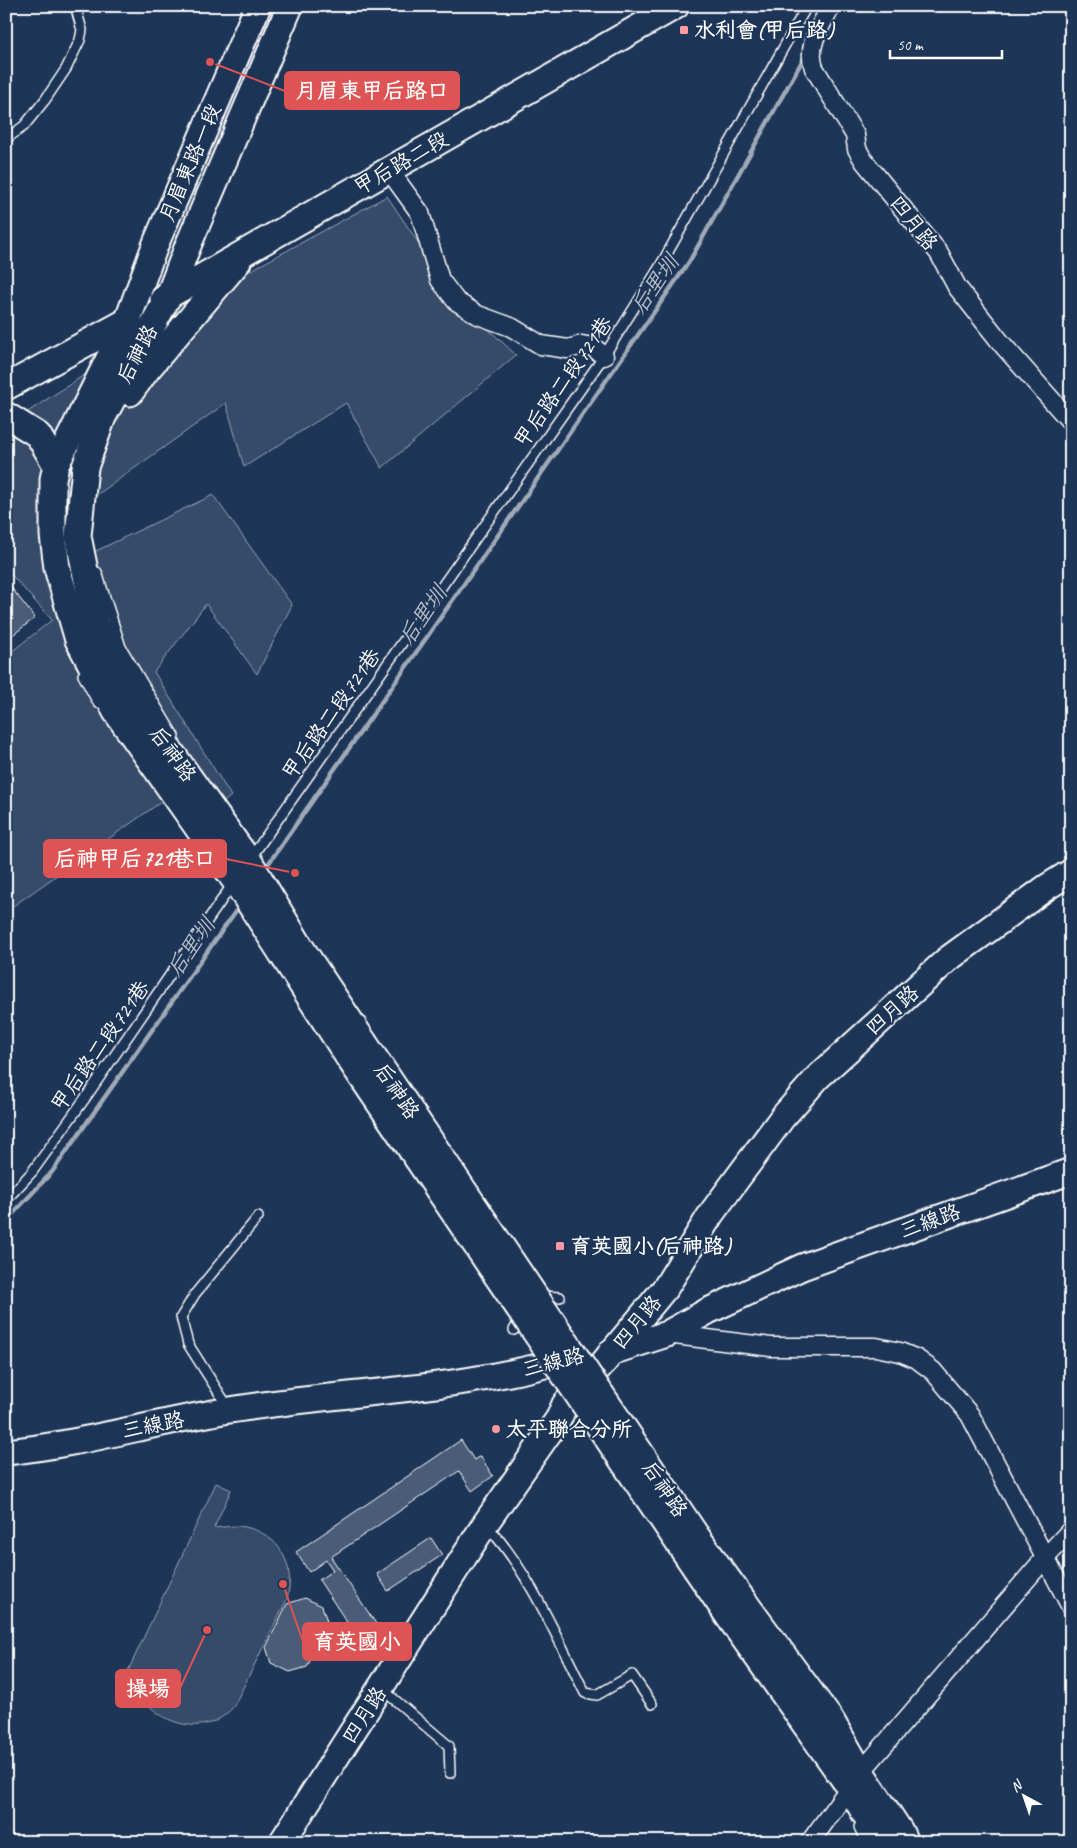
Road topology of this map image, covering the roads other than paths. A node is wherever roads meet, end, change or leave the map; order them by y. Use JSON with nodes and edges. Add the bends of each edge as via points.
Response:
{"nodes":[{"id":1,"x":73,"y":6,"type":"edge"},
{"id":2,"x":258,"y":6,"type":"edge"},
{"id":3,"x":290,"y":6,"type":"edge"},
{"id":4,"x":676,"y":6,"type":"edge"},
{"id":5,"x":807,"y":6,"type":"edge"},
{"id":6,"x":831,"y":6,"type":"edge"},
{"id":7,"x":6,"y":139,"type":"edge"},
{"id":8,"x":389,"y":170,"type":"junction"},
{"id":9,"x":248,"y":251,"type":"junction"},
{"id":10,"x":169,"y":295,"type":"junction"},
{"id":11,"x":127,"y":322,"type":"junction"},
{"id":12,"x":604,"y":356,"type":"junction"},
{"id":13,"x":6,"y":387,"type":"edge"},
{"id":14,"x":6,"y":415,"type":"edge"},
{"id":15,"x":1071,"y":422,"type":"edge"},
{"id":16,"x":94,"y":442,"type":"junction"},
{"id":17,"x":56,"y":465,"type":"junction"},
{"id":18,"x":82,"y":497,"type":"junction"},
{"id":19,"x":88,"y":524,"type":"dead end"},
{"id":20,"x":54,"y":541,"type":"junction"},
{"id":21,"x":95,"y":562,"type":"dead end"},
{"id":22,"x":55,"y":596,"type":"dead end"},
{"id":23,"x":78,"y":664,"type":"dead end"},
{"id":24,"x":105,"y":714,"type":"dead end"},
{"id":25,"x":154,"y":782,"type":"dead end"},
{"id":26,"x":190,"y":797,"type":"junction"},
{"id":27,"x":242,"y":871,"type":"junction"},
{"id":28,"x":1071,"y":872,"type":"edge"},
{"id":29,"x":1071,"y":1171,"type":"edge"},
{"id":30,"x":6,"y":1200,"type":"edge"},
{"id":31,"x":258,"y":1217,"type":"dead end"},
{"id":32,"x":560,"y":1297,"type":"dead end"},
{"id":33,"x":514,"y":1330,"type":"dead end"},
{"id":34,"x":667,"y":1334,"type":"junction"},
{"id":35,"x":611,"y":1352,"type":"junction"},
{"id":36,"x":229,"y":1410,"type":"junction"},
{"id":37,"x":6,"y":1452,"type":"edge"},
{"id":38,"x":485,"y":1524,"type":"junction"},
{"id":39,"x":1071,"y":1530,"type":"edge"},
{"id":40,"x":1044,"y":1559,"type":"junction"},
{"id":41,"x":1071,"y":1607,"type":"edge"},
{"id":42,"x":381,"y":1688,"type":"junction"},
{"id":43,"x":652,"y":1704,"type":"dead end"},
{"id":44,"x":450,"y":1773,"type":"dead end"},
{"id":45,"x":855,"y":1780,"type":"junction"},
{"id":46,"x":899,"y":1839,"type":"edge"},
{"id":47,"x":282,"y":1842,"type":"edge"},
{"id":48,"x":810,"y":1842,"type":"edge"},
{"id":49,"x":866,"y":1842,"type":"edge"}],
"edges":[{"from":1,"to":7,"type":"lane","via":[[82,30],[66,69],[24,126]]},
{"from":2,"to":11,"type":"street","name":"月眉東路一段","via":[[156,242]]},
{"from":3,"to":10,"type":"street","name":"月眉東路一段"},
{"from":4,"to":8,"type":"street","name":"甲后路二段"},
{"from":5,"to":12,"type":"lane","name":"甲后路二段721巷","via":[[648,288]]},
{"from":6,"to":15,"type":"street","name":"四月路","via":[[811,45],[810,54],[814,68],[855,135],[857,149],[938,253],[957,287]]},
{"from":8,"to":9,"type":"street","name":"甲后路二段"},
{"from":8,"to":12,"type":"street","via":[[420,214],[440,280],[456,301],[541,345],[568,349],[582,345],[593,347]]},
{"from":9,"to":10,"type":"street","name":"甲后路二段"},
{"from":9,"to":16,"type":"street","via":[[147,370]]},
{"from":10,"to":11,"type":"street","name":"甲后路二段"},
{"from":10,"to":16,"type":"street","name":"后神路","via":[[103,417]]},
{"from":11,"to":13,"type":"street","name":"甲后路二段"},
{"from":11,"to":17,"type":"street","name":"后神路"},
{"from":12,"to":27,"type":"lane","name":"甲后路二段721巷"},
{"from":14,"to":17,"type":"street","via":[[38,435]]},
{"from":16,"to":18,"type":"street","name":"后神路","via":[[85,467]]},
{"from":17,"to":20,"type":"street","name":"后神路","via":[[53,479]]},
{"from":18,"to":19,"type":"lane"},
{"from":18,"to":26,"type":"street","name":"后神路","via":[[78,536],[96,625],[134,700]]},
{"from":20,"to":22,"type":"lane","via":[[49,570]]},
{"from":20,"to":26,"type":"street","name":"后神路","via":[[57,568],[78,640],[116,712]]},
{"from":21,"to":26,"type":"lane","via":[[121,648],[173,734]]},
{"from":23,"to":24,"type":"lane"},
{"from":25,"to":26,"type":"lane"},
{"from":26,"to":27,"type":"street","name":"后神路"},
{"from":27,"to":30,"type":"lane","name":"甲后路二段721巷","via":[[32,1172]]},
{"from":27,"to":45,"type":"street","name":"后神路","bridge":true,"via":[[300,946],[356,1049],[696,1536],[737,1610],[831,1720]]},
{"from":28,"to":35,"type":"street","name":"四月路","via":[[948,959],[818,1077],[782,1118],[711,1214],[666,1287]]},
{"from":29,"to":34,"type":"street","name":"三線路","via":[[802,1267]]},
{"from":31,"to":36,"type":"lane","via":[[195,1294],[181,1317],[188,1344]]},
{"from":32,"to":33,"type":"lane","via":[[542,1296],[528,1306]]},
{"from":34,"to":35,"type":"street","name":"三線路"},
{"from":34,"to":40,"type":"street","via":[[770,1347],[876,1348],[917,1359],[933,1371],[970,1415]]},
{"from":35,"to":36,"type":"street","name":"三線路","via":[[597,1350],[542,1367],[428,1386]]},
{"from":35,"to":38,"type":"street","name":"四月路","via":[[564,1404],[559,1418]]},
{"from":36,"to":37,"type":"street","name":"三線路"},
{"from":38,"to":42,"type":"street","name":"四月路"},
{"from":38,"to":43,"type":"lane","via":[[503,1542],[540,1603],[585,1693],[597,1695],[632,1675]]},
{"from":39,"to":40,"type":"street"},
{"from":40,"to":41,"type":"street"},
{"from":40,"to":45,"type":"street"},
{"from":42,"to":44,"type":"lane","via":[[448,1746]]},
{"from":42,"to":47,"type":"street","name":"四月路"},
{"from":45,"to":46,"type":"street","name":"后神路"},
{"from":45,"to":48,"type":"street"},
{"from":45,"to":49,"type":"lane","via":[[859,1828]]}]}
